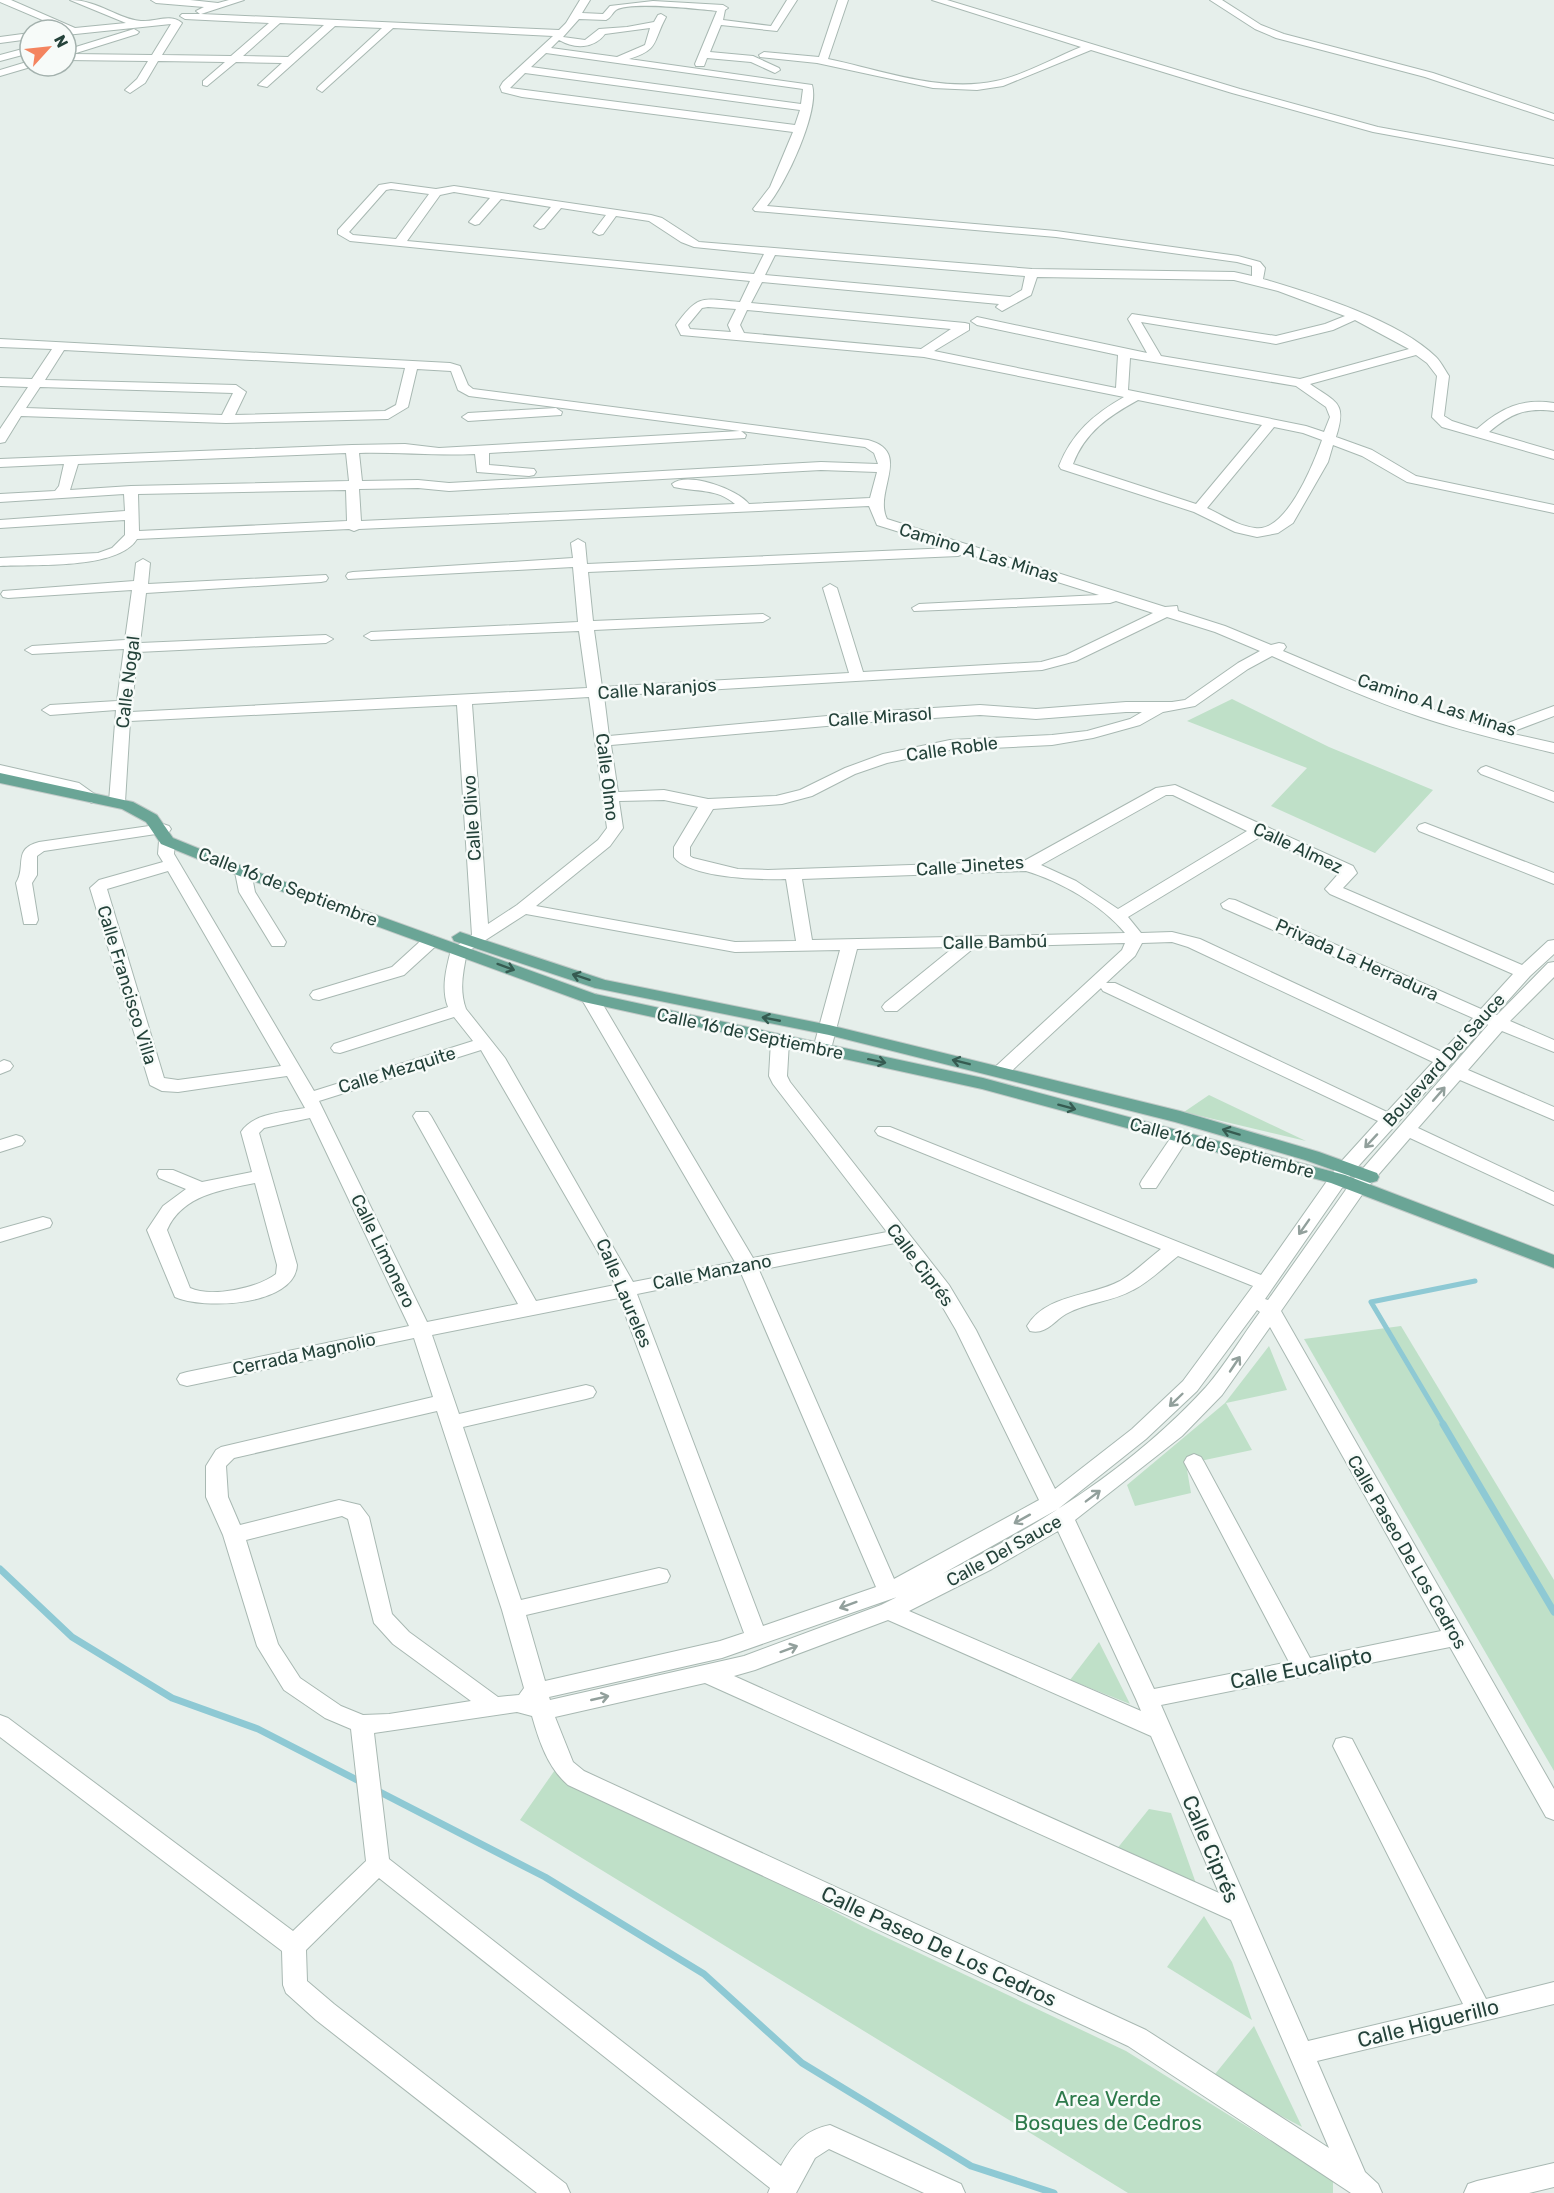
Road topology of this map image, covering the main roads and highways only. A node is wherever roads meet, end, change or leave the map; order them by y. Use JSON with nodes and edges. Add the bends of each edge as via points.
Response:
{"nodes":[{"id":1,"x":0,"y":778,"type":"edge"},
{"id":2,"x":0,"y":790,"type":"edge"},
{"id":3,"x":92,"y":798,"type":"junction"},
{"id":4,"x":165,"y":835,"type":"junction"},
{"id":5,"x":469,"y":942,"type":"junction"},
{"id":6,"x":1342,"y":1173,"type":"junction"},
{"id":7,"x":1363,"y":1180,"type":"junction"},
{"id":8,"x":1554,"y":1253,"type":"edge"},
{"id":9,"x":1554,"y":1262,"type":"edge"}],
"edges":[{"from":1,"to":3,"type":"main road"},
{"from":2,"to":3,"type":"main road","via":[[46,798]]},
{"from":3,"to":4,"type":"main road","name":"Calle 16 de Septiembre","via":[[138,810]]},
{"from":4,"to":5,"type":"main road","name":"Calle 16 de Septiembre","via":[[243,872],[432,940]]},
{"from":4,"to":5,"type":"main road","name":"Calle 16 de Septiembre","via":[[179,832]]},
{"from":6,"to":5,"type":"main road","name":"Calle 16 de Septiembre","one_way":true,"via":[[1180,1117],[829,1030],[601,984]]},
{"from":5,"to":6,"type":"main road","name":"Calle 16 de Septiembre","one_way":true,"via":[[590,998],[983,1084],[1180,1137]]},
{"from":6,"to":7,"type":"main road","name":"Calle 16 de Septiembre"},
{"from":7,"to":8,"type":"main road"},
{"from":7,"to":9,"type":"main road"}]}
